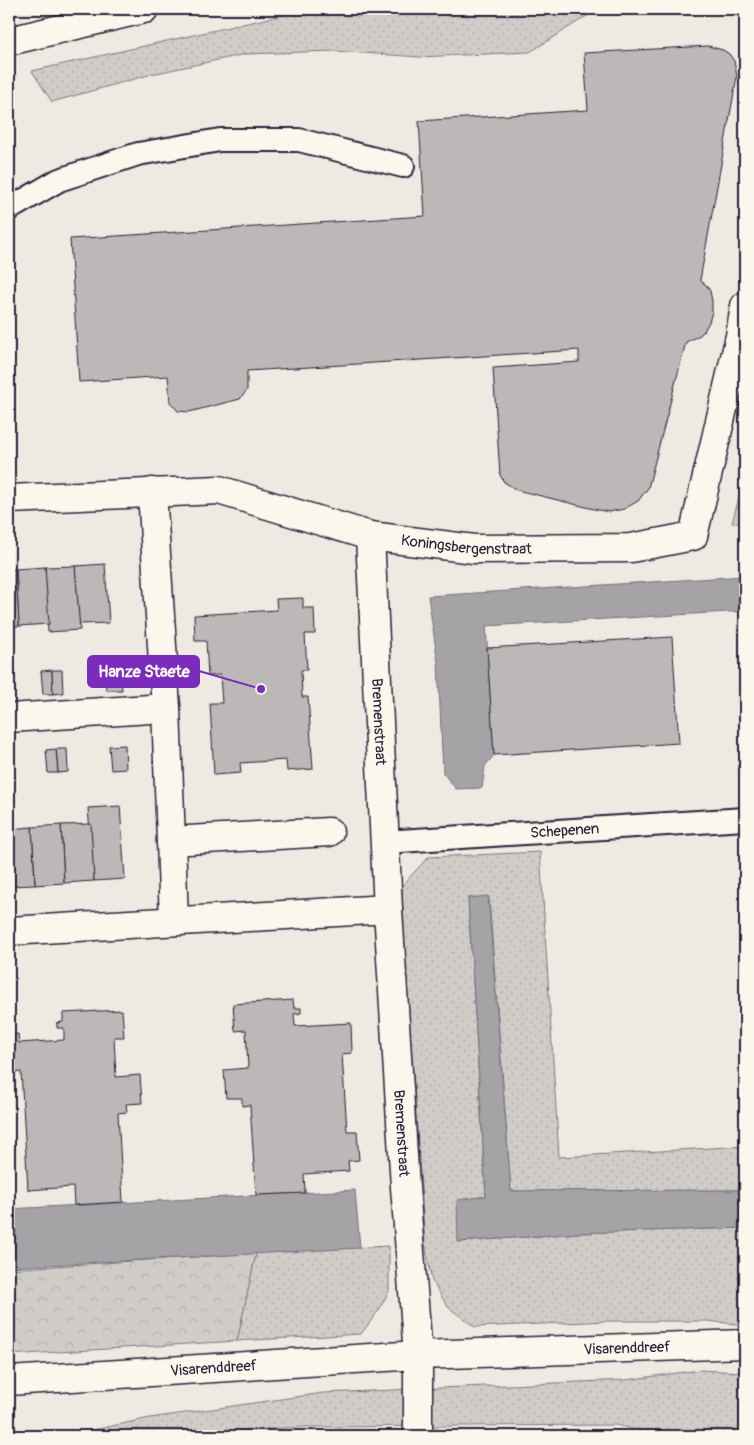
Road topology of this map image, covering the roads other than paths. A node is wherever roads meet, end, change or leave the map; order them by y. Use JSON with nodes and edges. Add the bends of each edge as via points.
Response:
{"nodes":[{"id":1,"x":144,"y":9,"type":"edge"},
{"id":2,"x":9,"y":41,"type":"edge"},
{"id":3,"x":403,"y":166,"type":"dead end"},
{"id":4,"x":9,"y":209,"type":"edge"},
{"id":5,"x":745,"y":306,"type":"edge"},
{"id":6,"x":152,"y":492,"type":"junction"},
{"id":7,"x":9,"y":499,"type":"edge"},
{"id":8,"x":370,"y":536,"type":"junction"},
{"id":9,"x":166,"y":708,"type":"junction"},
{"id":10,"x":9,"y":718,"type":"edge"},
{"id":11,"x":745,"y":819,"type":"edge"},
{"id":12,"x":329,"y":832,"type":"dead end"},
{"id":13,"x":171,"y":841,"type":"junction"},
{"id":14,"x":384,"y":842,"type":"junction"},
{"id":15,"x":388,"y":909,"type":"junction"},
{"id":16,"x":174,"y":922,"type":"junction"},
{"id":17,"x":9,"y":931,"type":"edge"},
{"id":18,"x":745,"y":1344,"type":"edge"},
{"id":19,"x":418,"y":1355,"type":"junction"},
{"id":20,"x":9,"y":1381,"type":"edge"},
{"id":21,"x":418,"y":1436,"type":"edge"}],
"edges":[{"from":1,"to":2,"type":"street"},
{"from":3,"to":4,"type":"lane","via":[[299,140],[220,140],[138,154],[59,180]]},
{"from":5,"to":8,"type":"street","name":"Koningsbergenstraat","via":[[693,536],[631,548],[474,549]]},
{"from":6,"to":7,"type":"street","name":"Koningsbergenstraat"},
{"from":6,"to":8,"type":"street","name":"Koningsbergenstraat","via":[[219,490]]},
{"from":6,"to":9,"type":"street"},
{"from":8,"to":14,"type":"street","name":"Bremenstraat"},
{"from":9,"to":10,"type":"street"},
{"from":9,"to":13,"type":"street"},
{"from":11,"to":14,"type":"lane","name":"Schepenen"},
{"from":12,"to":13,"type":"street"},
{"from":13,"to":16,"type":"street"},
{"from":14,"to":15,"type":"street","name":"Bremenstraat"},
{"from":15,"to":16,"type":"street"},
{"from":15,"to":19,"type":"street","name":"Bremenstraat"},
{"from":16,"to":17,"type":"street"},
{"from":18,"to":19,"type":"street","name":"Visarenddreef"},
{"from":19,"to":20,"type":"street","name":"Visarenddreef"},
{"from":19,"to":21,"type":"street"}]}
